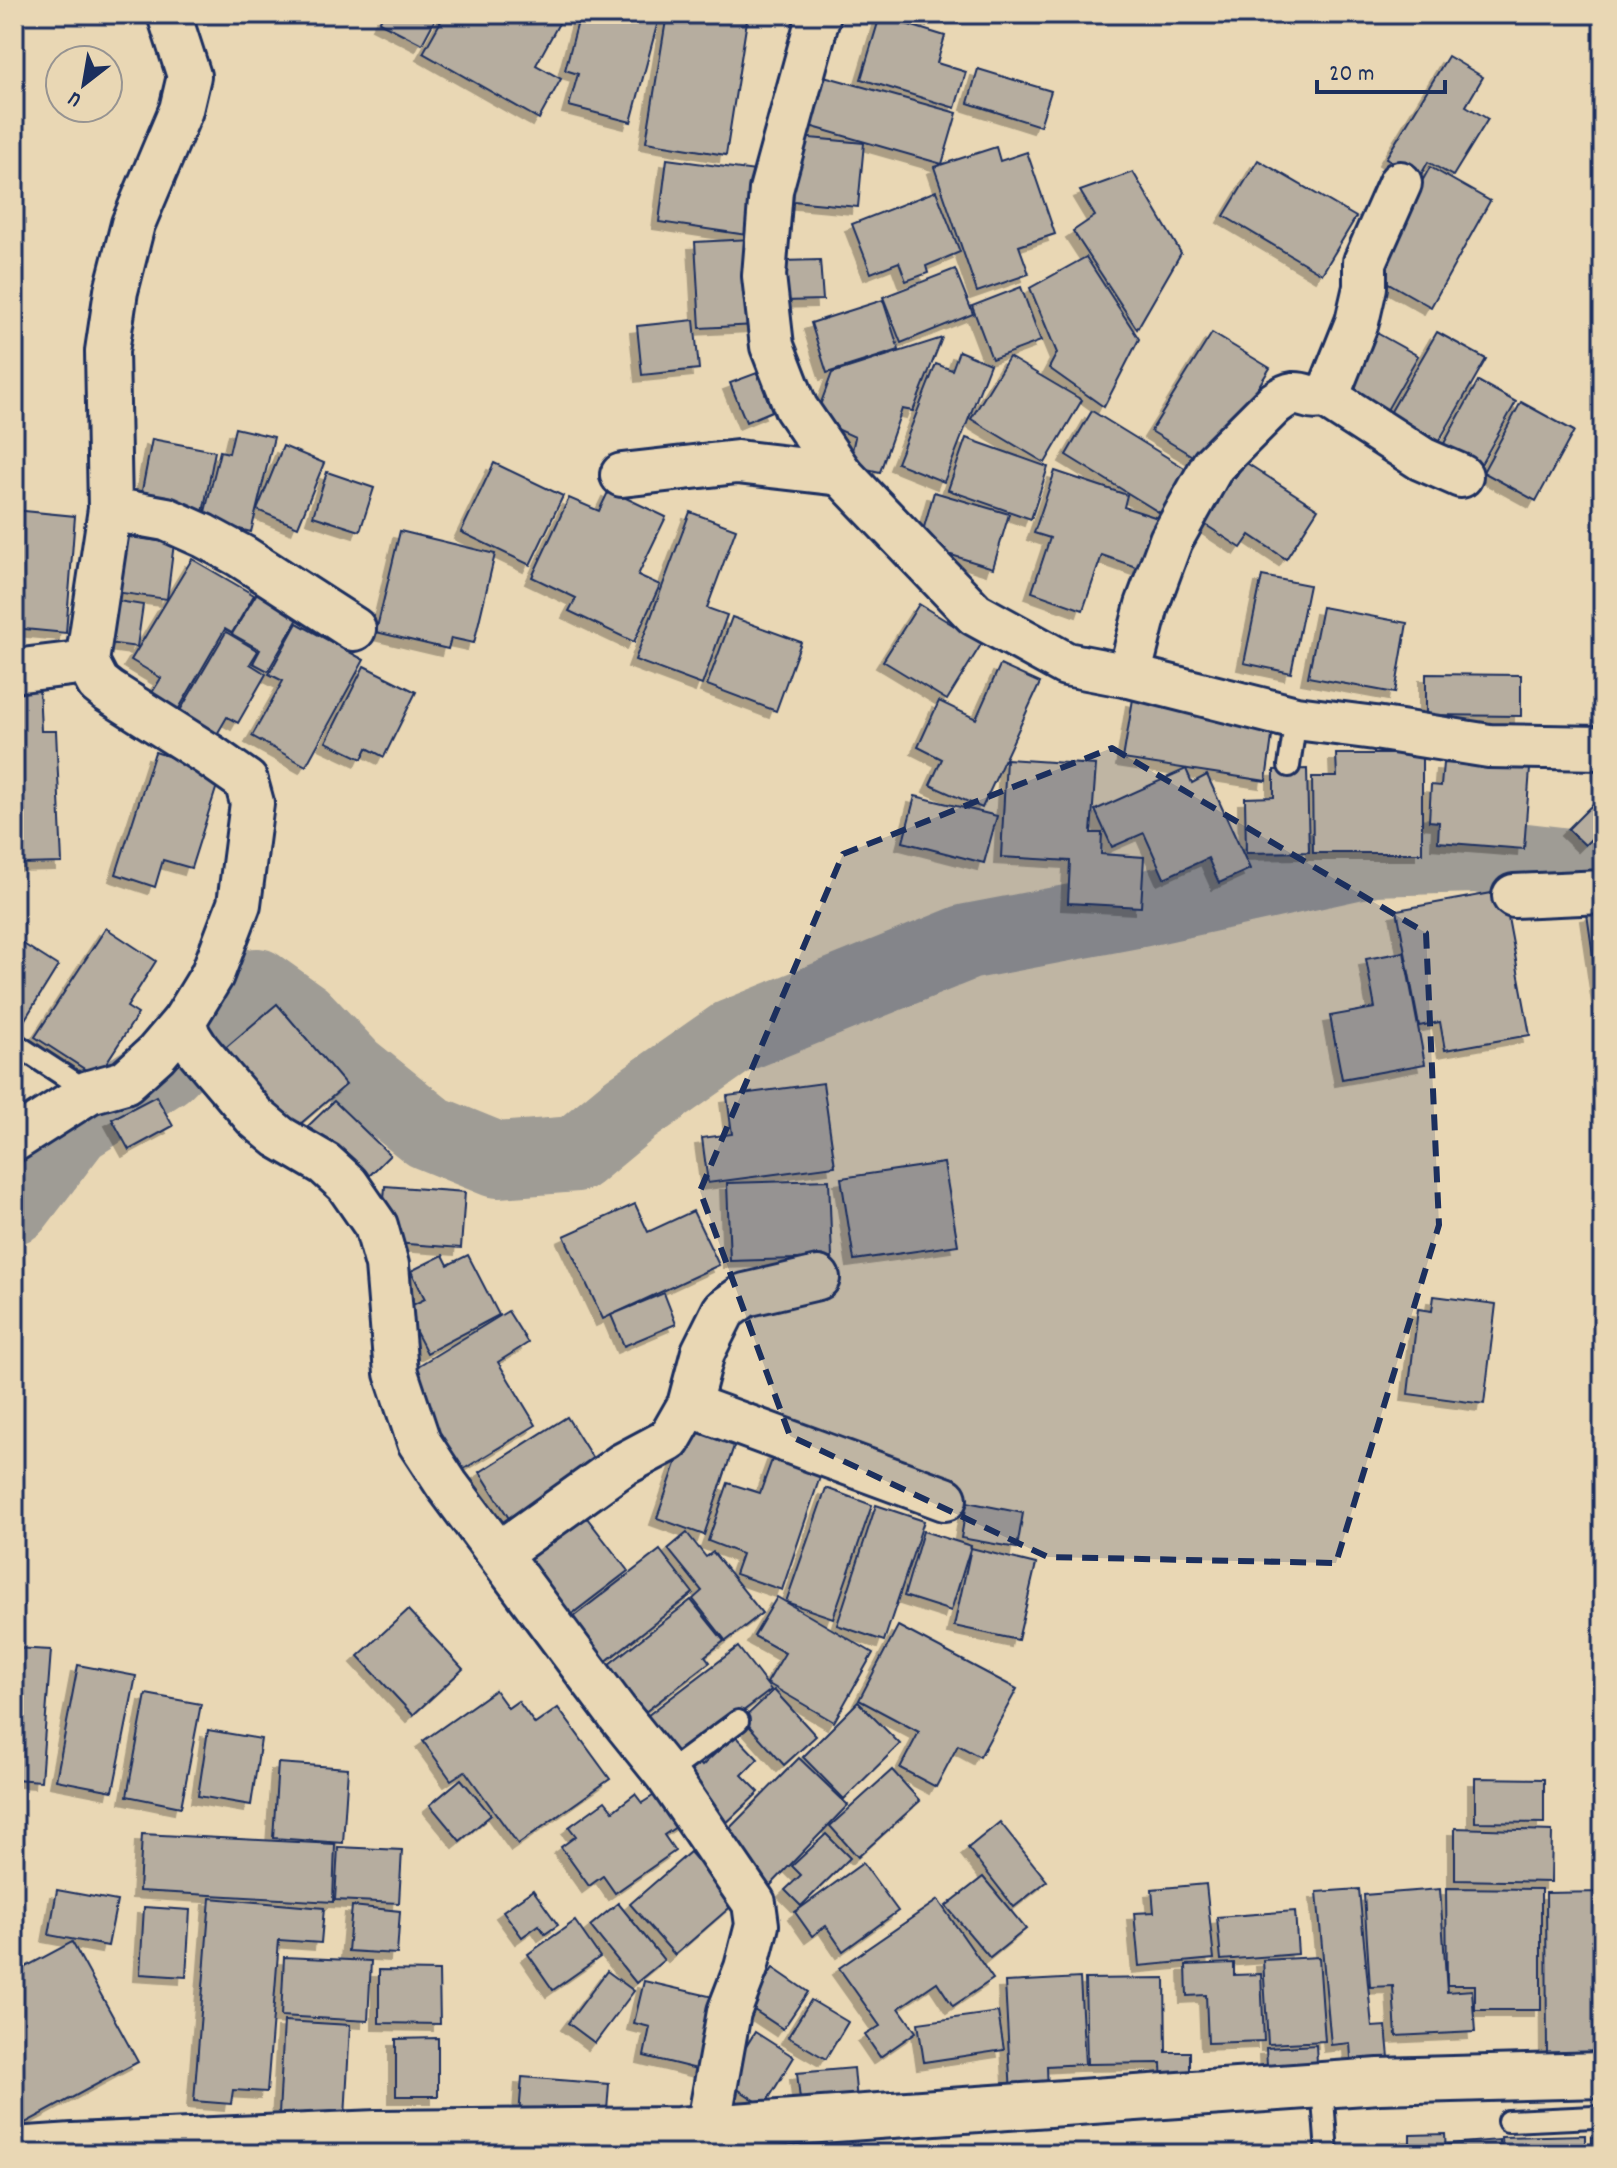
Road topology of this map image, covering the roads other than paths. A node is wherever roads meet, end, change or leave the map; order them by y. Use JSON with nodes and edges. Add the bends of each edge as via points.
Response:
{"nodes":[{"id":1,"x":169,"y":14,"type":"edge"},
{"id":2,"x":819,"y":14,"type":"edge"},
{"id":3,"x":1400,"y":183,"type":"dead end"},
{"id":4,"x":1323,"y":395,"type":"junction"},
{"id":5,"x":841,"y":474,"type":"junction"},
{"id":6,"x":622,"y":475,"type":"dead end"},
{"id":7,"x":1461,"y":476,"type":"dead end"},
{"id":8,"x":110,"y":509,"type":"junction"},
{"id":9,"x":354,"y":629,"type":"dead end"},
{"id":10,"x":87,"y":662,"type":"junction"},
{"id":11,"x":14,"y":671,"type":"edge"},
{"id":12,"x":1129,"y":676,"type":"junction"},
{"id":13,"x":1296,"y":718,"type":"junction"},
{"id":14,"x":1603,"y":748,"type":"edge"},
{"id":15,"x":1289,"y":766,"type":"dead end"},
{"id":16,"x":1603,"y":892,"type":"edge"},
{"id":17,"x":1514,"y":896,"type":"dead end"},
{"id":18,"x":190,"y":1035,"type":"junction"},
{"id":19,"x":17,"y":1045,"type":"dead end"},
{"id":20,"x":89,"y":1092,"type":"junction"},
{"id":21,"x":14,"y":1140,"type":"edge"},
{"id":22,"x":818,"y":1278,"type":"dead end"},
{"id":23,"x":689,"y":1405,"type":"junction"},
{"id":24,"x":945,"y":1499,"type":"dead end"},
{"id":25,"x":499,"y":1553,"type":"junction"},
{"id":26,"x":738,"y":1721,"type":"dead end"},
{"id":27,"x":666,"y":1774,"type":"junction"},
{"id":28,"x":1322,"y":2085,"type":"junction"},
{"id":29,"x":1595,"y":2096,"type":"edge"},
{"id":30,"x":1508,"y":2121,"type":"dead end"},
{"id":31,"x":689,"y":2137,"type":"edge"},
{"id":32,"x":14,"y":2150,"type":"edge"},
{"id":33,"x":74,"y":2150,"type":"edge"},
{"id":34,"x":1327,"y":2154,"type":"edge"}],
"edges":[{"from":1,"to":8,"type":"street","via":[[189,76],[181,110],[133,224],[116,291],[107,351]]},
{"from":2,"to":5,"type":"street","via":[[771,190],[764,276],[772,346],[796,408]]},
{"from":3,"to":4,"type":"street","via":[[1365,262],[1357,322]]},
{"from":4,"to":7,"type":"street","via":[[1422,459]]},
{"from":4,"to":12,"type":"street","via":[[1285,396],[1213,465],[1171,540]]},
{"from":5,"to":6,"type":"street","via":[[737,462]]},
{"from":5,"to":12,"type":"street","via":[[975,614],[1066,664]]},
{"from":8,"to":9,"type":"street","via":[[166,519],[204,536]]},
{"from":8,"to":10,"type":"street"},
{"from":10,"to":11,"type":"street"},
{"from":10,"to":18,"type":"street","via":[[108,691],[246,781],[252,803],[239,904]]},
{"from":12,"to":13,"type":"street"},
{"from":13,"to":14,"type":"street","via":[[1489,746]]},
{"from":13,"to":15,"type":"lane"},
{"from":16,"to":17,"type":"street"},
{"from":18,"to":20,"type":"street","via":[[156,1054],[125,1082]]},
{"from":18,"to":25,"type":"street","via":[[255,1117],[325,1164],[347,1184],[376,1226],[387,1265],[396,1373],[419,1442]]},
{"from":19,"to":20,"type":"lane"},
{"from":20,"to":21,"type":"street"},
{"from":22,"to":23,"type":"street","via":[[745,1295],[724,1310],[703,1352]]},
{"from":23,"to":24,"type":"street"},
{"from":23,"to":25,"type":"street","via":[[669,1440],[622,1465]]},
{"from":25,"to":27,"type":"street"},
{"from":26,"to":27,"type":"lane"},
{"from":27,"to":31,"type":"street","via":[[754,1903],[757,1925]]},
{"from":28,"to":29,"type":"street","via":[[1379,2081]]},
{"from":28,"to":31,"type":"street"},
{"from":28,"to":34,"type":"lane"},
{"from":29,"to":30,"type":"lane"},
{"from":31,"to":33,"type":"street","via":[[378,2133]]},
{"from":32,"to":33,"type":"street"}]}
